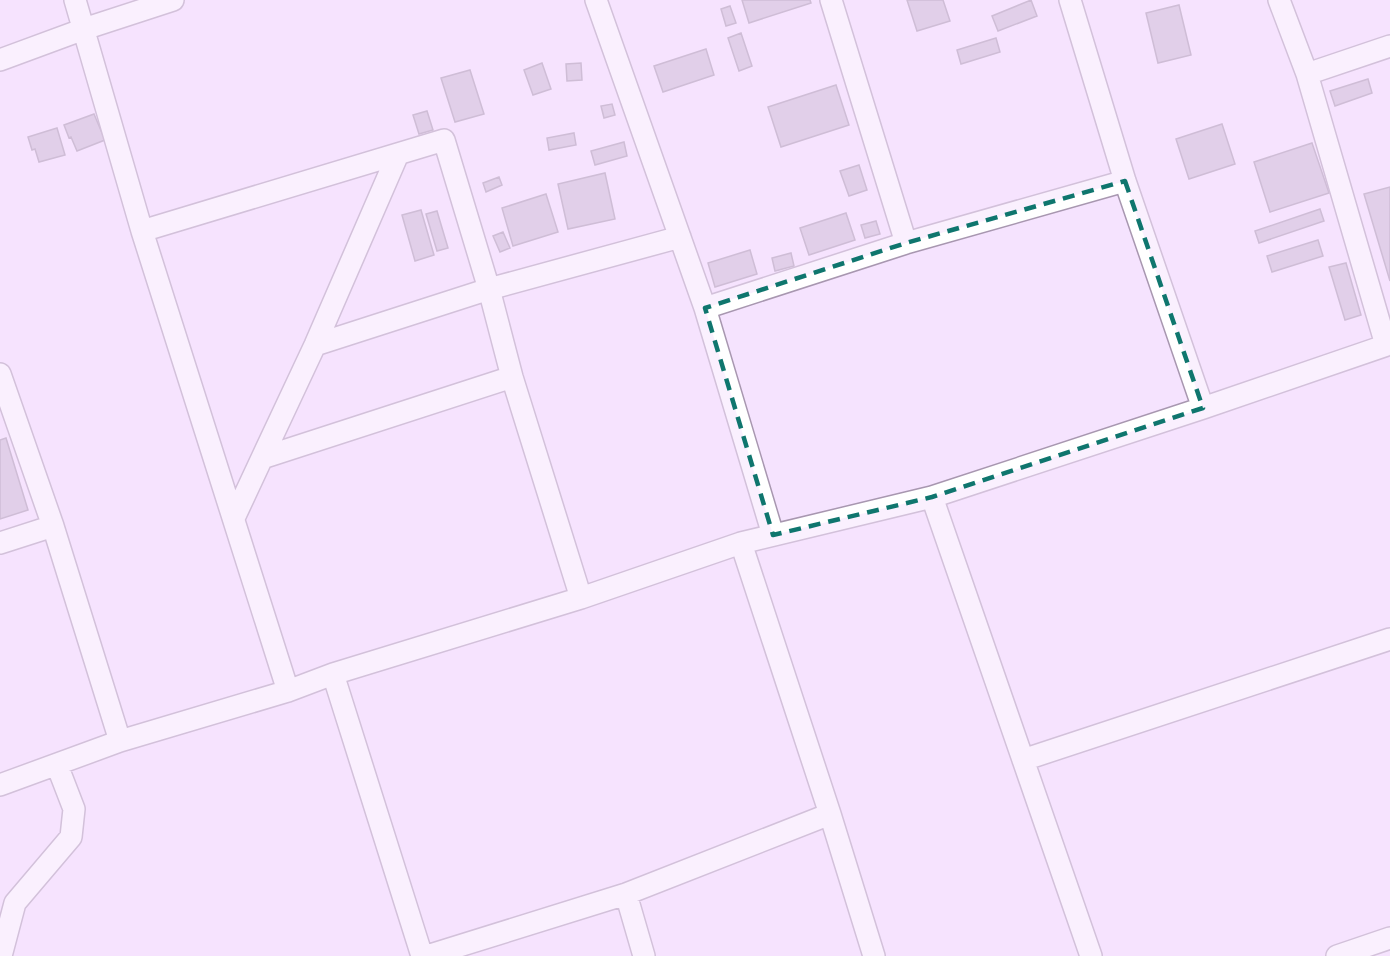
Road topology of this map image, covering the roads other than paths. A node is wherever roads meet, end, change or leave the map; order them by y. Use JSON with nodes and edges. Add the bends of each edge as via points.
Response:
{"nodes":[{"id":1,"x":75,"y":0,"type":"edge"},
{"id":2,"x":173,"y":0,"type":"edge"},
{"id":3,"x":596,"y":0,"type":"edge"},
{"id":4,"x":831,"y":0,"type":"edge"},
{"id":5,"x":1070,"y":0,"type":"edge"},
{"id":6,"x":1279,"y":0,"type":"edge"},
{"id":7,"x":84,"y":29,"type":"junction"},
{"id":8,"x":1390,"y":46,"type":"edge"},
{"id":9,"x":0,"y":60,"type":"edge"},
{"id":10,"x":1307,"y":74,"type":"junction"},
{"id":11,"x":398,"y":154,"type":"junction"},
{"id":12,"x":1125,"y":181,"type":"junction"},
{"id":13,"x":142,"y":231,"type":"junction"},
{"id":14,"x":680,"y":237,"type":"junction"},
{"id":15,"x":906,"y":243,"type":"junction"},
{"id":16,"x":489,"y":289,"type":"junction"},
{"id":17,"x":705,"y":308,"type":"junction"},
{"id":18,"x":1388,"y":344,"type":"edge"},
{"id":19,"x":315,"y":345,"type":"junction"},
{"id":20,"x":0,"y":374,"type":"edge"},
{"id":21,"x":512,"y":377,"type":"junction"},
{"id":22,"x":1203,"y":408,"type":"junction"},
{"id":23,"x":262,"y":458,"type":"junction"},
{"id":24,"x":932,"y":497,"type":"junction"},
{"id":25,"x":234,"y":518,"type":"junction"},
{"id":26,"x":53,"y":526,"type":"junction"},
{"id":27,"x":773,"y":535,"type":"junction"},
{"id":28,"x":0,"y":543,"type":"edge"},
{"id":29,"x":741,"y":543,"type":"junction"},
{"id":30,"x":581,"y":598,"type":"junction"},
{"id":31,"x":1390,"y":639,"type":"edge"},
{"id":32,"x":333,"y":674,"type":"junction"},
{"id":33,"x":288,"y":691,"type":"junction"},
{"id":34,"x":120,"y":741,"type":"junction"},
{"id":35,"x":1023,"y":760,"type":"junction"},
{"id":36,"x":57,"y":765,"type":"junction"},
{"id":37,"x":0,"y":785,"type":"edge"},
{"id":38,"x":830,"y":814,"type":"junction"},
{"id":39,"x":626,"y":894,"type":"junction"},
{"id":40,"x":1390,"y":938,"type":"edge"},
{"id":41,"x":1,"y":956,"type":"edge"},
{"id":42,"x":422,"y":956,"type":"edge"},
{"id":43,"x":427,"y":956,"type":"edge"},
{"id":44,"x":644,"y":956,"type":"edge"},
{"id":45,"x":874,"y":956,"type":"edge"},
{"id":46,"x":1091,"y":956,"type":"edge"},
{"id":47,"x":1336,"y":956,"type":"edge"}],
"edges":[{"from":1,"to":7,"type":"street"},
{"from":2,"to":7,"type":"street"},
{"from":3,"to":14,"type":"street"},
{"from":4,"to":15,"type":"street"},
{"from":5,"to":12,"type":"street"},
{"from":6,"to":10,"type":"street"},
{"from":7,"to":9,"type":"street"},
{"from":7,"to":13,"type":"street"},
{"from":8,"to":10,"type":"street"},
{"from":10,"to":18,"type":"street"},
{"from":11,"to":13,"type":"street"},
{"from":11,"to":16,"type":"street","via":[[444,140]]},
{"from":11,"to":19,"type":"street"},
{"from":12,"to":15,"type":"street"},
{"from":12,"to":22,"type":"street"},
{"from":13,"to":25,"type":"street"},
{"from":14,"to":16,"type":"street"},
{"from":14,"to":17,"type":"street"},
{"from":15,"to":17,"type":"street"},
{"from":16,"to":19,"type":"street"},
{"from":16,"to":21,"type":"street"},
{"from":17,"to":27,"type":"street"},
{"from":18,"to":22,"type":"street"},
{"from":19,"to":23,"type":"street"},
{"from":20,"to":26,"type":"street"},
{"from":21,"to":23,"type":"street"},
{"from":21,"to":30,"type":"street"},
{"from":22,"to":24,"type":"street"},
{"from":23,"to":25,"type":"street"},
{"from":24,"to":27,"type":"street"},
{"from":24,"to":35,"type":"street"},
{"from":25,"to":33,"type":"street"},
{"from":26,"to":28,"type":"street"},
{"from":26,"to":34,"type":"street"},
{"from":27,"to":29,"type":"street"},
{"from":29,"to":30,"type":"street"},
{"from":29,"to":38,"type":"street"},
{"from":30,"to":32,"type":"street"},
{"from":31,"to":35,"type":"street"},
{"from":32,"to":33,"type":"street"},
{"from":32,"to":42,"type":"street"},
{"from":33,"to":34,"type":"street"},
{"from":34,"to":36,"type":"street"},
{"from":35,"to":46,"type":"street"},
{"from":36,"to":37,"type":"street"},
{"from":36,"to":41,"type":"street","via":[[74,809],[70,837],[15,903]]},
{"from":38,"to":39,"type":"street"},
{"from":38,"to":45,"type":"street"},
{"from":39,"to":43,"type":"street"},
{"from":39,"to":44,"type":"street"},
{"from":40,"to":47,"type":"street"}]}
